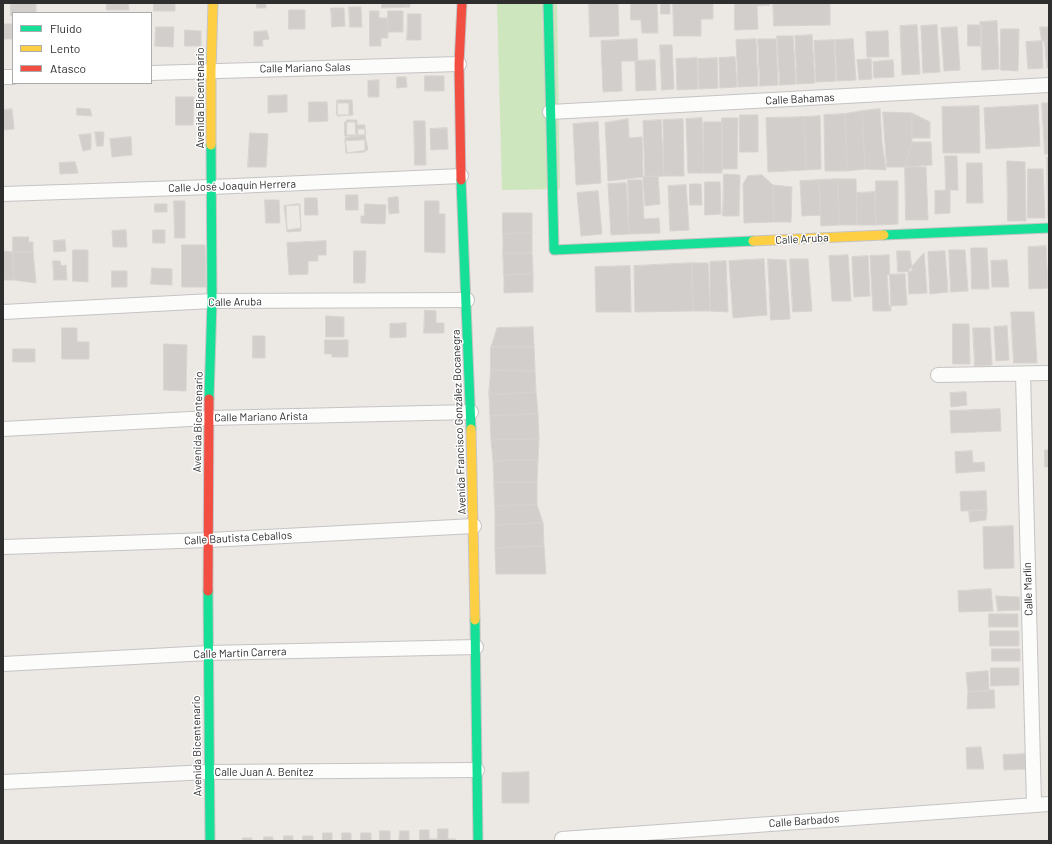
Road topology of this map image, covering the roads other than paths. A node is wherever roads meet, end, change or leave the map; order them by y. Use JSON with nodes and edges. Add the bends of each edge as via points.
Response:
{"nodes":[{"id":1,"x":213,"y":3,"type":"edge"},
{"id":2,"x":462,"y":3,"type":"edge"},
{"id":3,"x":548,"y":3,"type":"edge"},
{"id":4,"x":459,"y":64,"type":"junction"},
{"id":5,"x":211,"y":70,"type":"junction"},
{"id":6,"x":152,"y":72,"type":"edge"},
{"id":7,"x":1049,"y":85,"type":"edge"},
{"id":8,"x":550,"y":112,"type":"junction"},
{"id":9,"x":461,"y":176,"type":"junction"},
{"id":10,"x":212,"y":187,"type":"junction"},
{"id":11,"x":3,"y":194,"type":"edge"},
{"id":12,"x":1049,"y":228,"type":"edge"},
{"id":13,"x":467,"y":300,"type":"junction"},
{"id":14,"x":212,"y":302,"type":"junction"},
{"id":15,"x":3,"y":312,"type":"edge"},
{"id":16,"x":1049,"y":373,"type":"edge"},
{"id":17,"x":1023,"y":374,"type":"junction"},
{"id":18,"x":938,"y":375,"type":"dead end"},
{"id":19,"x":471,"y":412,"type":"junction"},
{"id":20,"x":209,"y":418,"type":"junction"},
{"id":21,"x":3,"y":429,"type":"edge"},
{"id":22,"x":474,"y":526,"type":"junction"},
{"id":23,"x":209,"y":540,"type":"junction"},
{"id":24,"x":3,"y":547,"type":"edge"},
{"id":25,"x":476,"y":647,"type":"junction"},
{"id":26,"x":208,"y":653,"type":"junction"},
{"id":27,"x":3,"y":664,"type":"edge"},
{"id":28,"x":477,"y":770,"type":"junction"},
{"id":29,"x":209,"y":772,"type":"junction"},
{"id":30,"x":3,"y":782,"type":"edge"},
{"id":31,"x":1034,"y":804,"type":"junction"},
{"id":32,"x":1049,"y":804,"type":"edge"},
{"id":33,"x":210,"y":841,"type":"edge"},
{"id":34,"x":478,"y":841,"type":"edge"},
{"id":35,"x":562,"y":841,"type":"edge"}],
"edges":[{"from":1,"to":5,"type":"street","name":"Avenida Bicentenario"},
{"from":2,"to":4,"type":"street","name":"Avenida Francisco González Bocanegra"},
{"from":3,"to":8,"type":"street"},
{"from":4,"to":5,"type":"street","name":"Calle Mariano Salas"},
{"from":4,"to":9,"type":"street","name":"Avenida Francisco González Bocanegra"},
{"from":5,"to":6,"type":"street","name":"Calle Mariano Salas"},
{"from":5,"to":10,"type":"street","name":"Avenida Bicentenario"},
{"from":7,"to":8,"type":"street","name":"Calle Bahamas"},
{"from":8,"to":12,"type":"street","name":"Calle Aruba","via":[[554,250]]},
{"from":9,"to":10,"type":"street","name":"Calle José Joaquín Herrera"},
{"from":9,"to":13,"type":"street","name":"Avenida Francisco González Bocanegra"},
{"from":10,"to":11,"type":"street","name":"Calle José Joaquín Herrera"},
{"from":10,"to":14,"type":"street","name":"Avenida Bicentenario"},
{"from":13,"to":14,"type":"street","name":"Calle Aruba"},
{"from":13,"to":19,"type":"street","name":"Avenida Francisco González Bocanegra"},
{"from":14,"to":15,"type":"street","name":"Calle Aruba"},
{"from":14,"to":20,"type":"street","name":"Avenida Bicentenario"},
{"from":16,"to":17,"type":"street"},
{"from":17,"to":18,"type":"street"},
{"from":17,"to":31,"type":"street","name":"Calle Marlín"},
{"from":19,"to":20,"type":"street","name":"Calle Mariano Arista"},
{"from":19,"to":22,"type":"street","name":"Avenida Francisco González Bocanegra"},
{"from":20,"to":21,"type":"street","name":"Calle Mariano Arista"},
{"from":20,"to":23,"type":"street","name":"Avenida Bicentenario"},
{"from":22,"to":23,"type":"street","name":"Calle Bautista Ceballos"},
{"from":22,"to":25,"type":"street","name":"Avenida Francisco González Bocanegra"},
{"from":23,"to":24,"type":"street","name":"Calle Bautista Ceballos"},
{"from":23,"to":26,"type":"street","name":"Avenida Bicentenario"},
{"from":25,"to":26,"type":"street","name":"Calle Martín Carrera"},
{"from":25,"to":28,"type":"street","name":"Avenida Francisco González Bocanegra"},
{"from":26,"to":27,"type":"street","name":"Calle Martín Carrera"},
{"from":26,"to":29,"type":"street","name":"Avenida Bicentenario"},
{"from":28,"to":29,"type":"street","name":"Calle Juan A. Benítez"},
{"from":28,"to":34,"type":"street","name":"Avenida Francisco González Bocanegra"},
{"from":29,"to":30,"type":"street","name":"Calle Juan A. Benítez"},
{"from":29,"to":33,"type":"street","name":"Avenida Bicentenario"},
{"from":31,"to":32,"type":"street","name":"Calle Barbados"},
{"from":31,"to":35,"type":"street","name":"Calle Barbados"}]}
